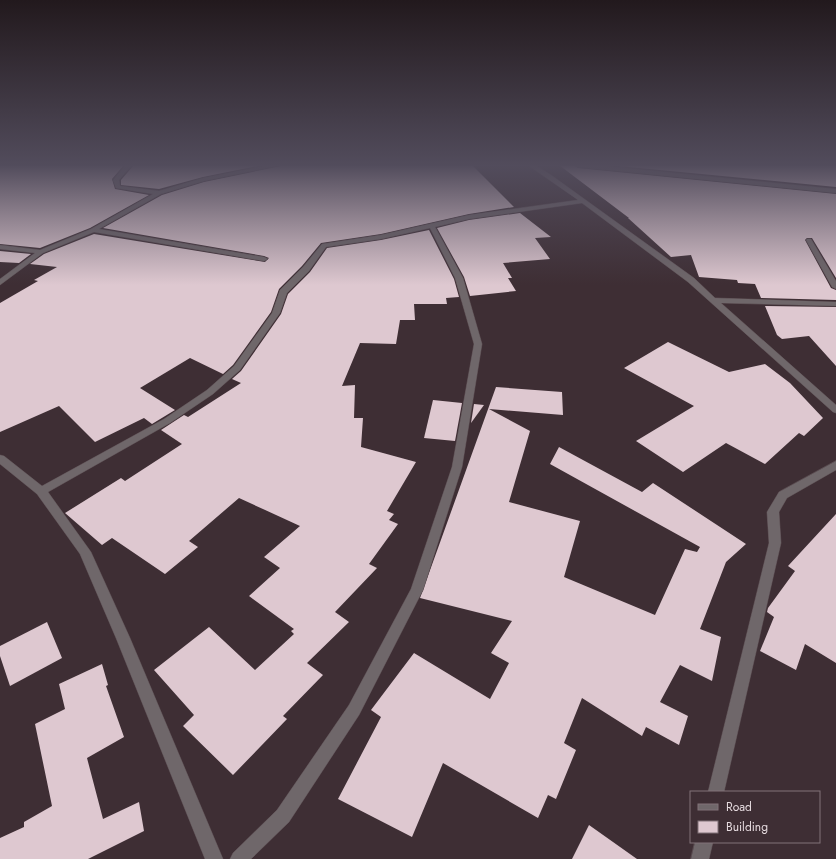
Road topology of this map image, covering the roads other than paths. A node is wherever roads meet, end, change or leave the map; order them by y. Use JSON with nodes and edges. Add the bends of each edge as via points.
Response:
{"nodes":[{"id":1,"x":137,"y":205,"type":"edge"},
{"id":2,"x":553,"y":205,"type":"edge"},
{"id":3,"x":588,"y":205,"type":"edge"},
{"id":4,"x":432,"y":226,"type":"junction"},
{"id":5,"x":93,"y":230,"type":"junction"},
{"id":6,"x":809,"y":240,"type":"dead end"},
{"id":7,"x":0,"y":247,"type":"edge"},
{"id":8,"x":41,"y":252,"type":"junction"},
{"id":9,"x":264,"y":259,"type":"dead end"},
{"id":10,"x":0,"y":283,"type":"edge"},
{"id":11,"x":836,"y":287,"type":"edge"},
{"id":12,"x":714,"y":300,"type":"junction"},
{"id":13,"x":836,"y":304,"type":"edge"},
{"id":14,"x":836,"y":410,"type":"edge"},
{"id":15,"x":0,"y":459,"type":"edge"},
{"id":16,"x":836,"y":465,"type":"edge"},
{"id":17,"x":41,"y":491,"type":"junction"},
{"id":18,"x":716,"y":791,"type":"edge"},
{"id":19,"x":704,"y":843,"type":"edge"},
{"id":20,"x":214,"y":859,"type":"edge"},
{"id":21,"x":239,"y":859,"type":"edge"},
{"id":22,"x":700,"y":859,"type":"edge"}],
"edges":[{"from":1,"to":5,"type":"street"},
{"from":2,"to":4,"type":"street","via":[[469,217]]},
{"from":3,"to":12,"type":"street","via":[[691,280]]},
{"from":4,"to":17,"type":"street","via":[[324,245],[306,269],[283,292],[276,313],[237,368],[216,387],[167,421]]},
{"from":4,"to":21,"type":"street","via":[[459,278],[478,344],[458,467],[417,590],[354,710],[283,816]]},
{"from":5,"to":8,"type":"street"},
{"from":5,"to":9,"type":"street"},
{"from":6,"to":11,"type":"street"},
{"from":7,"to":8,"type":"street"},
{"from":8,"to":10,"type":"street"},
{"from":12,"to":13,"type":"street"},
{"from":12,"to":14,"type":"street"},
{"from":15,"to":17,"type":"street"},
{"from":16,"to":18,"type":"street","via":[[783,495],[773,512],[775,543]]},
{"from":17,"to":20,"type":"street","via":[[85,552]]},
{"from":19,"to":22,"type":"street"}]}
